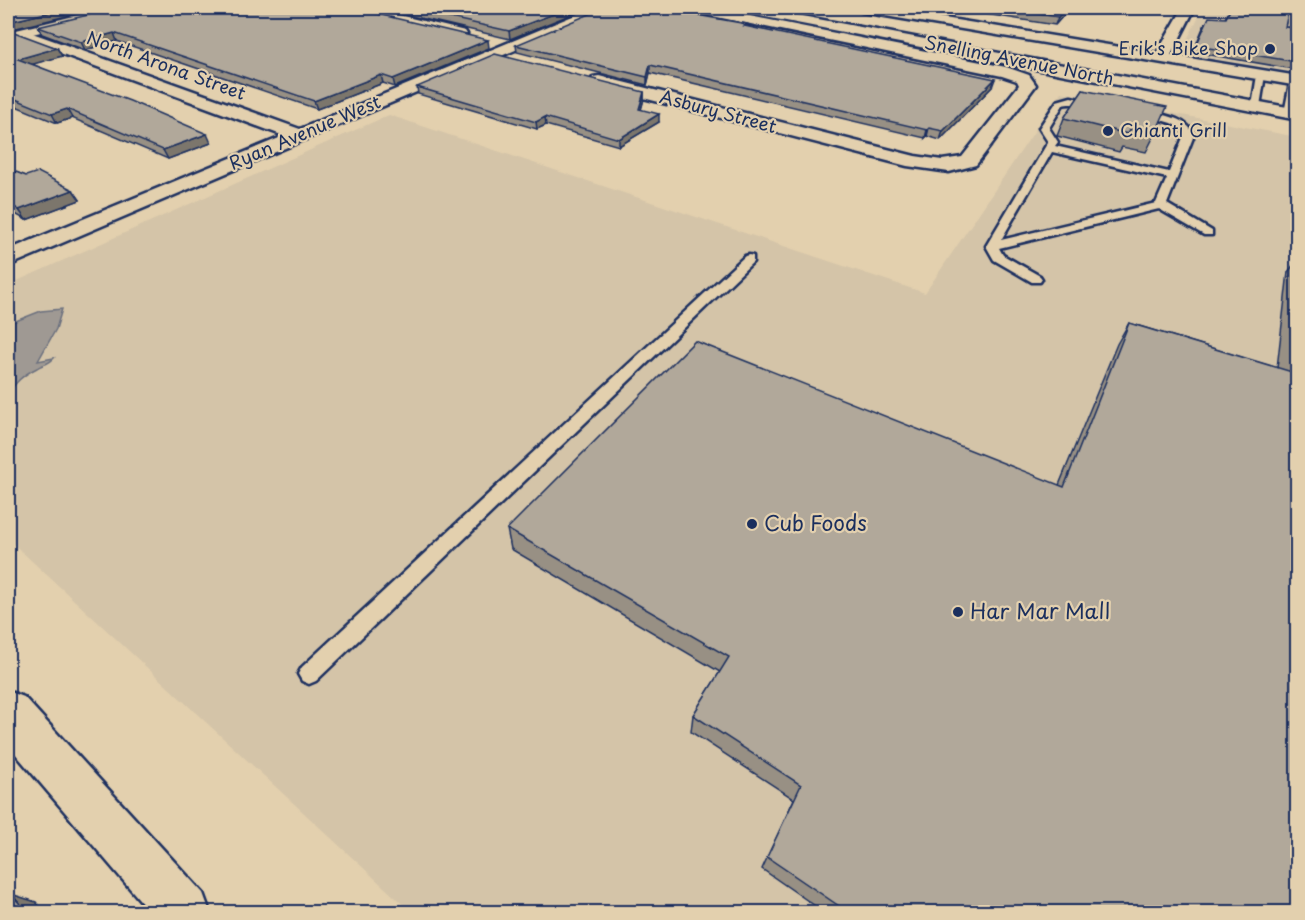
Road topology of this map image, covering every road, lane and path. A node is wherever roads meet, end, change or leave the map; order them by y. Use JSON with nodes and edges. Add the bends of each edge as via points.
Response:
{"nodes":[{"id":1,"x":120,"y":8,"type":"edge"},
{"id":2,"x":354,"y":8,"type":"edge"},
{"id":3,"x":602,"y":8,"type":"edge"},
{"id":4,"x":693,"y":8,"type":"edge"},
{"id":5,"x":740,"y":8,"type":"edge"},
{"id":6,"x":794,"y":8,"type":"edge"},
{"id":7,"x":862,"y":8,"type":"edge"},
{"id":8,"x":1189,"y":8,"type":"edge"},
{"id":9,"x":13,"y":35,"type":"edge"},
{"id":10,"x":492,"y":45,"type":"junction"},
{"id":11,"x":1162,"y":57,"type":"junction"},
{"id":12,"x":527,"y":62,"type":"edge"},
{"id":13,"x":1261,"y":75,"type":"junction"},
{"id":14,"x":584,"y":77,"type":"edge"},
{"id":15,"x":1296,"y":81,"type":"edge"},
{"id":16,"x":1257,"y":100,"type":"junction"},
{"id":17,"x":1113,"y":107,"type":"edge"},
{"id":18,"x":1294,"y":108,"type":"edge"},
{"id":19,"x":1135,"y":112,"type":"edge"},
{"id":20,"x":300,"y":135,"type":"junction"},
{"id":21,"x":1050,"y":148,"type":"junction"},
{"id":22,"x":1172,"y":176,"type":"junction"},
{"id":23,"x":1161,"y":205,"type":"junction"},
{"id":24,"x":1209,"y":233,"type":"dead end"},
{"id":25,"x":992,"y":246,"type":"junction"},
{"id":26,"x":8,"y":259,"type":"edge"},
{"id":27,"x":749,"y":259,"type":"dead end"},
{"id":28,"x":1036,"y":279,"type":"dead end"},
{"id":29,"x":309,"y":674,"type":"dead end"},
{"id":30,"x":8,"y":712,"type":"edge"},
{"id":31,"x":184,"y":912,"type":"edge"}],
"edges":[{"from":1,"to":9,"type":"street"},
{"from":2,"to":10,"type":"street"},
{"from":3,"to":10,"type":"street","name":"Ryan Avenue West"},
{"from":4,"to":14,"type":"street","name":"Asbury Street","via":[[1015,75],[1028,84],[969,160],[959,166],[943,167]]},
{"from":5,"to":16,"type":"street","name":"Snelling Avenue North"},
{"from":6,"to":16,"type":"street","name":"Snelling Avenue North"},
{"from":7,"to":11,"type":"street"},
{"from":8,"to":11,"type":"street"},
{"from":9,"to":20,"type":"street","name":"North Arona Street"},
{"from":10,"to":12,"type":"street"},
{"from":10,"to":20,"type":"street","name":"Ryan Avenue West"},
{"from":11,"to":13,"type":"street"},
{"from":13,"to":15,"type":"street"},
{"from":13,"to":16,"type":"lane"},
{"from":15,"to":18,"type":"lane"},
{"from":16,"to":18,"type":"street","name":"Snelling Avenue North"},
{"from":17,"to":21,"type":"lane","via":[[1071,100],[1060,103],[1044,128],[1053,142]]},
{"from":19,"to":22,"type":"lane","via":[[1174,121],[1187,129],[1189,135]]},
{"from":20,"to":26,"type":"street","name":"Ryan Avenue West"},
{"from":21,"to":22,"type":"lane"},
{"from":21,"to":25,"type":"lane"},
{"from":22,"to":23,"type":"lane"},
{"from":23,"to":24,"type":"lane"},
{"from":23,"to":25,"type":"lane"},
{"from":25,"to":28,"type":"lane","via":[[998,257]]},
{"from":27,"to":29,"type":"lane"},
{"from":30,"to":31,"type":"street"}]}
